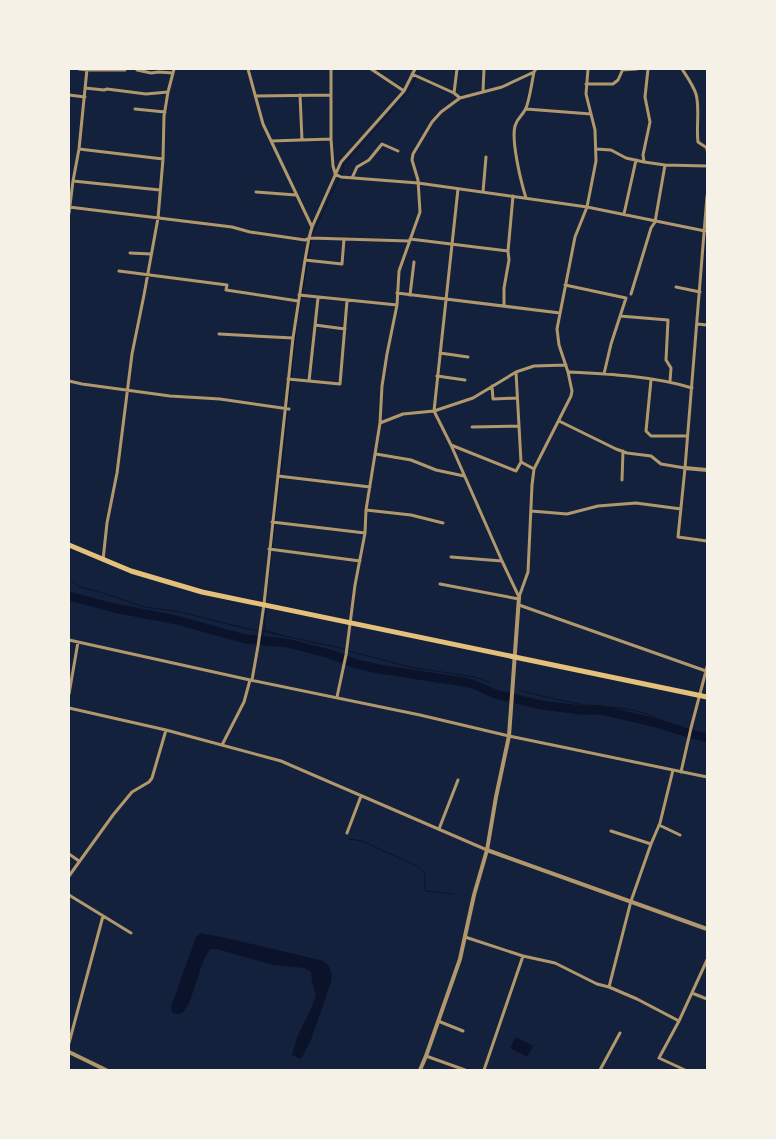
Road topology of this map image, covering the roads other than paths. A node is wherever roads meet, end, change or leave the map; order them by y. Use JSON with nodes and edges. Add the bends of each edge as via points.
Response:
{"nodes":[{"id":1,"x":79,"y":69,"type":"edge"},
{"id":2,"x":87,"y":69,"type":"edge"},
{"id":3,"x":248,"y":69,"type":"edge"},
{"id":4,"x":331,"y":69,"type":"edge"},
{"id":5,"x":371,"y":69,"type":"edge"},
{"id":6,"x":457,"y":69,"type":"edge"},
{"id":7,"x":484,"y":69,"type":"edge"},
{"id":8,"x":588,"y":69,"type":"edge"},
{"id":9,"x":637,"y":69,"type":"edge"},
{"id":10,"x":648,"y":69,"type":"edge"},
{"id":11,"x":682,"y":69,"type":"edge"},
{"id":12,"x":125,"y":70,"type":"dead end"},
{"id":13,"x":137,"y":70,"type":"edge"},
{"id":14,"x":535,"y":70,"type":"edge"},
{"id":15,"x":623,"y":70,"type":"edge"},
{"id":16,"x":174,"y":71,"type":"edge"},
{"id":17,"x":414,"y":72,"type":"edge"},
{"id":18,"x":586,"y":84,"type":"junction"},
{"id":19,"x":85,"y":88,"type":"junction"},
{"id":20,"x":404,"y":91,"type":"junction"},
{"id":21,"x":483,"y":91,"type":"junction"},
{"id":22,"x":168,"y":92,"type":"junction"},
{"id":23,"x":454,"y":92,"type":"junction"},
{"id":24,"x":69,"y":95,"type":"edge"},
{"id":25,"x":300,"y":95,"type":"junction"},
{"id":26,"x":331,"y":95,"type":"junction"},
{"id":27,"x":401,"y":95,"type":"junction"},
{"id":28,"x":256,"y":96,"type":"junction"},
{"id":29,"x":85,"y":98,"type":"junction"},
{"id":30,"x":406,"y":98,"type":"dead end"},
{"id":31,"x":460,"y":98,"type":"junction"},
{"id":32,"x":134,"y":109,"type":"dead end"},
{"id":33,"x":526,"y":109,"type":"junction"},
{"id":34,"x":165,"y":112,"type":"junction"},
{"id":35,"x":591,"y":114,"type":"junction"},
{"id":36,"x":331,"y":139,"type":"junction"},
{"id":37,"x":302,"y":140,"type":"junction"},
{"id":38,"x":271,"y":141,"type":"junction"},
{"id":39,"x":79,"y":149,"type":"junction"},
{"id":40,"x":596,"y":149,"type":"junction"},
{"id":41,"x":707,"y":150,"type":"edge"},
{"id":42,"x":398,"y":151,"type":"dead end"},
{"id":43,"x":486,"y":157,"type":"dead end"},
{"id":44,"x":163,"y":159,"type":"junction"},
{"id":45,"x":636,"y":160,"type":"junction"},
{"id":46,"x":644,"y":162,"type":"junction"},
{"id":47,"x":665,"y":165,"type":"junction"},
{"id":48,"x":707,"y":166,"type":"edge"},
{"id":49,"x":335,"y":174,"type":"junction"},
{"id":50,"x":352,"y":178,"type":"junction"},
{"id":51,"x":73,"y":181,"type":"junction"},
{"id":52,"x":418,"y":183,"type":"junction"},
{"id":53,"x":458,"y":189,"type":"junction"},
{"id":54,"x":160,"y":190,"type":"junction"},
{"id":55,"x":256,"y":192,"type":"dead end"},
{"id":56,"x":483,"y":192,"type":"junction"},
{"id":57,"x":296,"y":195,"type":"junction"},
{"id":58,"x":513,"y":196,"type":"junction"},
{"id":59,"x":707,"y":196,"type":"edge"},
{"id":60,"x":526,"y":198,"type":"junction"},
{"id":61,"x":69,"y":207,"type":"edge"},
{"id":62,"x":587,"y":207,"type":"junction"},
{"id":63,"x":69,"y":213,"type":"edge"},
{"id":64,"x":624,"y":214,"type":"junction"},
{"id":65,"x":158,"y":218,"type":"junction"},
{"id":66,"x":656,"y":222,"type":"junction"},
{"id":67,"x":312,"y":227,"type":"junction"},
{"id":68,"x":705,"y":231,"type":"junction"},
{"id":69,"x":309,"y":238,"type":"junction"},
{"id":70,"x":344,"y":239,"type":"junction"},
{"id":71,"x":409,"y":240,"type":"junction"},
{"id":72,"x":452,"y":244,"type":"junction"},
{"id":73,"x":508,"y":251,"type":"junction"},
{"id":74,"x":130,"y":253,"type":"dead end"},
{"id":75,"x":151,"y":254,"type":"junction"},
{"id":76,"x":304,"y":260,"type":"junction"},
{"id":77,"x":414,"y":262,"type":"dead end"},
{"id":78,"x":119,"y":271,"type":"dead end"},
{"id":79,"x":147,"y":274,"type":"junction"},
{"id":80,"x":565,"y":285,"type":"junction"},
{"id":81,"x":676,"y":287,"type":"dead end"},
{"id":82,"x":700,"y":292,"type":"junction"},
{"id":83,"x":397,"y":293,"type":"junction"},
{"id":84,"x":631,"y":294,"type":"dead end"},
{"id":85,"x":299,"y":295,"type":"junction"},
{"id":86,"x":410,"y":295,"type":"junction"},
{"id":87,"x":318,"y":298,"type":"junction"},
{"id":88,"x":446,"y":299,"type":"junction"},
{"id":89,"x":298,"y":301,"type":"junction"},
{"id":90,"x":347,"y":301,"type":"junction"},
{"id":91,"x":397,"y":305,"type":"junction"},
{"id":92,"x":504,"y":306,"type":"junction"},
{"id":93,"x":560,"y":313,"type":"junction"},
{"id":94,"x":620,"y":316,"type":"junction"},
{"id":95,"x":315,"y":324,"type":"junction"},
{"id":96,"x":697,"y":324,"type":"junction"},
{"id":97,"x":707,"y":325,"type":"edge"},
{"id":98,"x":345,"y":329,"type":"junction"},
{"id":99,"x":220,"y":334,"type":"dead end"},
{"id":100,"x":292,"y":338,"type":"junction"},
{"id":101,"x":440,"y":353,"type":"junction"},
{"id":102,"x":468,"y":357,"type":"dead end"},
{"id":103,"x":566,"y":365,"type":"junction"},
{"id":104,"x":516,"y":372,"type":"junction"},
{"id":105,"x":568,"y":372,"type":"junction"},
{"id":106,"x":604,"y":374,"type":"junction"},
{"id":107,"x":437,"y":376,"type":"junction"},
{"id":108,"x":288,"y":379,"type":"junction"},
{"id":109,"x":651,"y":379,"type":"junction"},
{"id":110,"x":465,"y":380,"type":"dead end"},
{"id":111,"x":69,"y":381,"type":"edge"},
{"id":112,"x":309,"y":381,"type":"junction"},
{"id":113,"x":670,"y":381,"type":"junction"},
{"id":114,"x":492,"y":386,"type":"junction"},
{"id":115,"x":692,"y":388,"type":"junction"},
{"id":116,"x":127,"y":390,"type":"junction"},
{"id":117,"x":518,"y":398,"type":"junction"},
{"id":118,"x":287,"y":408,"type":"junction"},
{"id":119,"x":434,"y":411,"type":"junction"},
{"id":120,"x":559,"y":421,"type":"junction"},
{"id":121,"x":380,"y":423,"type":"junction"},
{"id":122,"x":472,"y":426,"type":"dead end"},
{"id":123,"x":518,"y":426,"type":"junction"},
{"id":124,"x":687,"y":436,"type":"junction"},
{"id":125,"x":451,"y":445,"type":"junction"},
{"id":126,"x":623,"y":451,"type":"junction"},
{"id":127,"x":376,"y":454,"type":"junction"},
{"id":128,"x":522,"y":462,"type":"junction"},
{"id":129,"x":685,"y":468,"type":"junction"},
{"id":130,"x":534,"y":469,"type":"junction"},
{"id":131,"x":707,"y":470,"type":"edge"},
{"id":132,"x":278,"y":476,"type":"junction"},
{"id":133,"x":464,"y":476,"type":"junction"},
{"id":134,"x":622,"y":480,"type":"dead end"},
{"id":135,"x":370,"y":487,"type":"junction"},
{"id":136,"x":681,"y":509,"type":"junction"},
{"id":137,"x":366,"y":510,"type":"junction"},
{"id":138,"x":532,"y":511,"type":"junction"},
{"id":139,"x":272,"y":522,"type":"junction"},
{"id":140,"x":443,"y":523,"type":"dead end"},
{"id":141,"x":365,"y":533,"type":"junction"},
{"id":142,"x":707,"y":541,"type":"edge"},
{"id":143,"x":69,"y":545,"type":"edge"},
{"id":144,"x":269,"y":549,"type":"junction"},
{"id":145,"x":451,"y":556,"type":"dead end"},
{"id":146,"x":102,"y":560,"type":"junction"},
{"id":147,"x":502,"y":560,"type":"junction"},
{"id":148,"x":360,"y":561,"type":"junction"},
{"id":149,"x":440,"y":584,"type":"dead end"},
{"id":150,"x":519,"y":598,"type":"junction"},
{"id":151,"x":264,"y":604,"type":"junction"},
{"id":152,"x":519,"y":605,"type":"junction"},
{"id":153,"x":351,"y":622,"type":"junction"},
{"id":154,"x":69,"y":640,"type":"edge"},
{"id":155,"x":78,"y":642,"type":"junction"},
{"id":156,"x":515,"y":656,"type":"junction"},
{"id":157,"x":707,"y":669,"type":"edge"},
{"id":158,"x":251,"y":680,"type":"junction"},
{"id":159,"x":69,"y":694,"type":"edge"},
{"id":160,"x":700,"y":696,"type":"junction"},
{"id":161,"x":337,"y":697,"type":"junction"},
{"id":162,"x":707,"y":697,"type":"edge"},
{"id":163,"x":69,"y":708,"type":"edge"},
{"id":164,"x":166,"y":730,"type":"junction"},
{"id":165,"x":509,"y":736,"type":"junction"},
{"id":166,"x":222,"y":745,"type":"junction"},
{"id":167,"x":673,"y":770,"type":"junction"},
{"id":168,"x":681,"y":772,"type":"junction"},
{"id":169,"x":707,"y":778,"type":"edge"},
{"id":170,"x":458,"y":780,"type":"dead end"},
{"id":171,"x":361,"y":796,"type":"junction"},
{"id":172,"x":659,"y":825,"type":"junction"},
{"id":173,"x":438,"y":829,"type":"junction"},
{"id":174,"x":611,"y":831,"type":"dead end"},
{"id":175,"x":347,"y":833,"type":"dead end"},
{"id":176,"x":680,"y":835,"type":"dead end"},
{"id":177,"x":651,"y":844,"type":"junction"},
{"id":178,"x":487,"y":850,"type":"junction"},
{"id":179,"x":69,"y":854,"type":"edge"},
{"id":180,"x":79,"y":861,"type":"junction"},
{"id":181,"x":69,"y":876,"type":"edge"},
{"id":182,"x":69,"y":895,"type":"edge"},
{"id":183,"x":631,"y":901,"type":"junction"},
{"id":184,"x":103,"y":916,"type":"junction"},
{"id":185,"x":707,"y":928,"type":"edge"},
{"id":186,"x":131,"y":933,"type":"dead end"},
{"id":187,"x":466,"y":937,"type":"junction"},
{"id":188,"x":523,"y":956,"type":"junction"},
{"id":189,"x":707,"y":960,"type":"edge"},
{"id":190,"x":609,"y":987,"type":"junction"},
{"id":191,"x":692,"y":993,"type":"junction"},
{"id":192,"x":707,"y":999,"type":"edge"},
{"id":193,"x":679,"y":1020,"type":"junction"},
{"id":194,"x":438,"y":1021,"type":"junction"},
{"id":195,"x":464,"y":1031,"type":"dead end"},
{"id":196,"x":620,"y":1033,"type":"dead end"},
{"id":197,"x":69,"y":1043,"type":"edge"},
{"id":198,"x":69,"y":1052,"type":"edge"},
{"id":199,"x":426,"y":1056,"type":"junction"},
{"id":200,"x":106,"y":1070,"type":"edge"},
{"id":201,"x":420,"y":1070,"type":"edge"},
{"id":202,"x":465,"y":1070,"type":"edge"},
{"id":203,"x":484,"y":1070,"type":"edge"},
{"id":204,"x":600,"y":1070,"type":"edge"},
{"id":205,"x":685,"y":1070,"type":"edge"}],
"edges":[{"from":1,"to":2,"type":"street"},
{"from":2,"to":12,"type":"street"},
{"from":2,"to":19,"type":"street"},
{"from":3,"to":28,"type":"street"},
{"from":4,"to":26,"type":"street"},
{"from":5,"to":20,"type":"street"},
{"from":6,"to":23,"type":"street"},
{"from":7,"to":21,"type":"street"},
{"from":8,"to":18,"type":"street"},
{"from":9,"to":15,"type":"street"},
{"from":10,"to":46,"type":"street","via":[[645,97],[650,122]]},
{"from":11,"to":41,"type":"street","via":[[698,103],[698,142]]},
{"from":13,"to":16,"type":"street","via":[[151,73]]},
{"from":14,"to":21,"type":"street","via":[[502,87]]},
{"from":14,"to":33,"type":"street"},
{"from":15,"to":18,"type":"street","via":[[613,84]]},
{"from":16,"to":22,"type":"street"},
{"from":17,"to":20,"type":"street"},
{"from":17,"to":23,"type":"street"},
{"from":18,"to":35,"type":"street"},
{"from":19,"to":22,"type":"street","via":[[146,94]]},
{"from":19,"to":29,"type":"street"},
{"from":20,"to":27,"type":"street"},
{"from":21,"to":31,"type":"street"},
{"from":22,"to":34,"type":"street"},
{"from":23,"to":31,"type":"street"},
{"from":24,"to":29,"type":"street"},
{"from":25,"to":26,"type":"street"},
{"from":25,"to":28,"type":"street"},
{"from":25,"to":37,"type":"street"},
{"from":26,"to":36,"type":"street"},
{"from":27,"to":30,"type":"street"},
{"from":27,"to":49,"type":"street","via":[[341,162]]},
{"from":28,"to":38,"type":"street"},
{"from":29,"to":39,"type":"street"},
{"from":31,"to":52,"type":"street","via":[[432,122],[413,154]]},
{"from":32,"to":34,"type":"street"},
{"from":33,"to":35,"type":"street"},
{"from":33,"to":60,"type":"street","via":[[519,116],[514,136]]},
{"from":34,"to":44,"type":"street"},
{"from":35,"to":40,"type":"street"},
{"from":36,"to":37,"type":"street"},
{"from":36,"to":49,"type":"street"},
{"from":37,"to":38,"type":"street"},
{"from":38,"to":57,"type":"street"},
{"from":39,"to":44,"type":"street"},
{"from":39,"to":51,"type":"street"},
{"from":40,"to":45,"type":"street","via":[[611,150]]},
{"from":40,"to":62,"type":"street"},
{"from":42,"to":50,"type":"street","via":[[382,144],[369,160],[357,166]]},
{"from":43,"to":56,"type":"street"},
{"from":44,"to":54,"type":"street"},
{"from":45,"to":46,"type":"street"},
{"from":45,"to":64,"type":"street"},
{"from":46,"to":47,"type":"street"},
{"from":47,"to":48,"type":"street"},
{"from":47,"to":66,"type":"street"},
{"from":49,"to":50,"type":"street"},
{"from":49,"to":67,"type":"street"},
{"from":50,"to":52,"type":"street"},
{"from":51,"to":54,"type":"street"},
{"from":51,"to":61,"type":"street"},
{"from":52,"to":53,"type":"street"},
{"from":52,"to":71,"type":"street","via":[[420,212]]},
{"from":53,"to":56,"type":"street"},
{"from":53,"to":72,"type":"street"},
{"from":54,"to":65,"type":"street"},
{"from":55,"to":57,"type":"street"},
{"from":56,"to":58,"type":"street"},
{"from":57,"to":67,"type":"street"},
{"from":58,"to":60,"type":"street"},
{"from":58,"to":73,"type":"street"},
{"from":59,"to":68,"type":"street"},
{"from":60,"to":62,"type":"street"},
{"from":61,"to":63,"type":"street"},
{"from":61,"to":65,"type":"street"},
{"from":62,"to":64,"type":"street"},
{"from":62,"to":80,"type":"street","via":[[575,237]]},
{"from":64,"to":66,"type":"street"},
{"from":65,"to":69,"type":"street","via":[[305,240]]},
{"from":65,"to":75,"type":"street"},
{"from":66,"to":68,"type":"street"},
{"from":66,"to":84,"type":"street","via":[[651,228]]},
{"from":67,"to":69,"type":"street"},
{"from":68,"to":82,"type":"street"},
{"from":69,"to":70,"type":"street"},
{"from":69,"to":76,"type":"street"},
{"from":70,"to":71,"type":"street"},
{"from":70,"to":76,"type":"street","via":[[342,264]]},
{"from":71,"to":72,"type":"street"},
{"from":71,"to":83,"type":"street","via":[[399,271]]},
{"from":72,"to":73,"type":"street"},
{"from":72,"to":88,"type":"street"},
{"from":73,"to":92,"type":"street"},
{"from":74,"to":75,"type":"street"},
{"from":75,"to":79,"type":"street"},
{"from":76,"to":85,"type":"street"},
{"from":77,"to":86,"type":"street"},
{"from":78,"to":79,"type":"street"},
{"from":79,"to":89,"type":"street","via":[[227,285],[226,290]]},
{"from":79,"to":116,"type":"street"},
{"from":80,"to":93,"type":"street"},
{"from":80,"to":94,"type":"street","via":[[626,298]]},
{"from":81,"to":82,"type":"street"},
{"from":82,"to":96,"type":"street"},
{"from":83,"to":86,"type":"street"},
{"from":83,"to":91,"type":"street"},
{"from":85,"to":87,"type":"street"},
{"from":85,"to":89,"type":"street"},
{"from":86,"to":88,"type":"street"},
{"from":87,"to":90,"type":"street"},
{"from":87,"to":95,"type":"street"},
{"from":88,"to":92,"type":"street"},
{"from":88,"to":101,"type":"street"},
{"from":89,"to":100,"type":"street"},
{"from":90,"to":91,"type":"street"},
{"from":90,"to":98,"type":"street"},
{"from":91,"to":121,"type":"street","via":[[382,386]]},
{"from":92,"to":93,"type":"street"},
{"from":93,"to":103,"type":"street","via":[[557,329]]},
{"from":94,"to":106,"type":"street"},
{"from":94,"to":113,"type":"street","via":[[668,320],[666,360],[671,368]]},
{"from":95,"to":98,"type":"street"},
{"from":95,"to":112,"type":"street"},
{"from":96,"to":97,"type":"street"},
{"from":96,"to":115,"type":"street"},
{"from":98,"to":112,"type":"street","via":[[340,384]]},
{"from":99,"to":100,"type":"street"},
{"from":100,"to":108,"type":"street"},
{"from":101,"to":102,"type":"street"},
{"from":101,"to":107,"type":"street"},
{"from":103,"to":104,"type":"street","via":[[534,366]]},
{"from":103,"to":105,"type":"street"},
{"from":104,"to":114,"type":"street"},
{"from":104,"to":117,"type":"street"},
{"from":105,"to":106,"type":"street"},
{"from":105,"to":120,"type":"street","via":[[572,391]]},
{"from":106,"to":109,"type":"street"},
{"from":107,"to":110,"type":"street"},
{"from":107,"to":119,"type":"street"},
{"from":108,"to":112,"type":"street"},
{"from":108,"to":118,"type":"street"},
{"from":109,"to":113,"type":"street"},
{"from":109,"to":124,"type":"street","via":[[646,431],[651,436]]},
{"from":111,"to":116,"type":"street"},
{"from":113,"to":115,"type":"street"},
{"from":114,"to":117,"type":"street","via":[[493,399]]},
{"from":114,"to":119,"type":"street","via":[[473,398]]},
{"from":115,"to":124,"type":"street"},
{"from":116,"to":118,"type":"street"},
{"from":116,"to":146,"type":"street"},
{"from":117,"to":123,"type":"street"},
{"from":118,"to":132,"type":"street"},
{"from":119,"to":121,"type":"street","via":[[403,414]]},
{"from":119,"to":125,"type":"street"},
{"from":120,"to":126,"type":"street"},
{"from":120,"to":130,"type":"street"},
{"from":121,"to":127,"type":"street"},
{"from":122,"to":123,"type":"street"},
{"from":123,"to":128,"type":"street"},
{"from":124,"to":129,"type":"street"},
{"from":125,"to":128,"type":"street","via":[[516,471]]},
{"from":125,"to":133,"type":"street"},
{"from":126,"to":129,"type":"street","via":[[651,456],[661,464]]},
{"from":126,"to":134,"type":"street"},
{"from":127,"to":133,"type":"street","via":[[411,460]]},
{"from":127,"to":135,"type":"street"},
{"from":128,"to":130,"type":"street"},
{"from":129,"to":131,"type":"street"},
{"from":129,"to":136,"type":"street"},
{"from":130,"to":138,"type":"street"},
{"from":132,"to":135,"type":"street"},
{"from":132,"to":139,"type":"street"},
{"from":133,"to":147,"type":"street"},
{"from":135,"to":137,"type":"street"},
{"from":136,"to":138,"type":"street","via":[[636,503],[598,506],[567,514]]},
{"from":136,"to":142,"type":"street","via":[[678,537]]},
{"from":137,"to":140,"type":"street"},
{"from":137,"to":141,"type":"street"},
{"from":138,"to":150,"type":"street","via":[[528,572]]},
{"from":139,"to":141,"type":"street"},
{"from":139,"to":144,"type":"street"},
{"from":141,"to":148,"type":"street"},
{"from":143,"to":146,"type":"highway"},
{"from":144,"to":148,"type":"street"},
{"from":144,"to":151,"type":"street"},
{"from":145,"to":147,"type":"street"},
{"from":146,"to":151,"type":"highway","via":[[184,587]]},
{"from":147,"to":150,"type":"street"},
{"from":148,"to":153,"type":"street"},
{"from":149,"to":150,"type":"street"},
{"from":150,"to":152,"type":"street"},
{"from":151,"to":153,"type":"highway"},
{"from":151,"to":158,"type":"street"},
{"from":152,"to":156,"type":"street"},
{"from":152,"to":157,"type":"street"},
{"from":153,"to":156,"type":"highway"},
{"from":153,"to":161,"type":"street"},
{"from":154,"to":155,"type":"street"},
{"from":155,"to":158,"type":"street"},
{"from":155,"to":159,"type":"street"},
{"from":156,"to":160,"type":"highway"},
{"from":156,"to":165,"type":"street"},
{"from":157,"to":160,"type":"street"},
{"from":158,"to":161,"type":"street"},
{"from":158,"to":166,"type":"street","via":[[244,702]]},
{"from":160,"to":162,"type":"highway"},
{"from":160,"to":168,"type":"street"},
{"from":161,"to":165,"type":"street"},
{"from":163,"to":164,"type":"street"},
{"from":164,"to":166,"type":"street"},
{"from":164,"to":180,"type":"street","via":[[152,778],[132,792]]},
{"from":165,"to":167,"type":"street"},
{"from":165,"to":178,"type":"street"},
{"from":166,"to":171,"type":"street","via":[[281,761]]},
{"from":167,"to":168,"type":"street"},
{"from":167,"to":172,"type":"street"},
{"from":168,"to":169,"type":"street"},
{"from":170,"to":173,"type":"street"},
{"from":171,"to":173,"type":"street"},
{"from":171,"to":175,"type":"street"},
{"from":172,"to":176,"type":"street"},
{"from":172,"to":177,"type":"street"},
{"from":173,"to":178,"type":"street"},
{"from":174,"to":177,"type":"street"},
{"from":177,"to":183,"type":"street"},
{"from":178,"to":183,"type":"street"},
{"from":178,"to":187,"type":"street"},
{"from":179,"to":180,"type":"street"},
{"from":180,"to":181,"type":"street"},
{"from":182,"to":184,"type":"street"},
{"from":183,"to":185,"type":"street"},
{"from":183,"to":190,"type":"street"},
{"from":184,"to":186,"type":"street"},
{"from":184,"to":197,"type":"street"},
{"from":187,"to":188,"type":"street"},
{"from":187,"to":194,"type":"street"},
{"from":188,"to":190,"type":"street","via":[[555,963]]},
{"from":188,"to":203,"type":"street"},
{"from":189,"to":191,"type":"street"},
{"from":190,"to":193,"type":"street"},
{"from":191,"to":192,"type":"street"},
{"from":191,"to":193,"type":"street"},
{"from":193,"to":205,"type":"street","via":[[659,1058]]},
{"from":194,"to":195,"type":"street"},
{"from":194,"to":199,"type":"street"},
{"from":196,"to":204,"type":"street"},
{"from":198,"to":200,"type":"street"},
{"from":199,"to":201,"type":"street"},
{"from":199,"to":202,"type":"street"}]}
